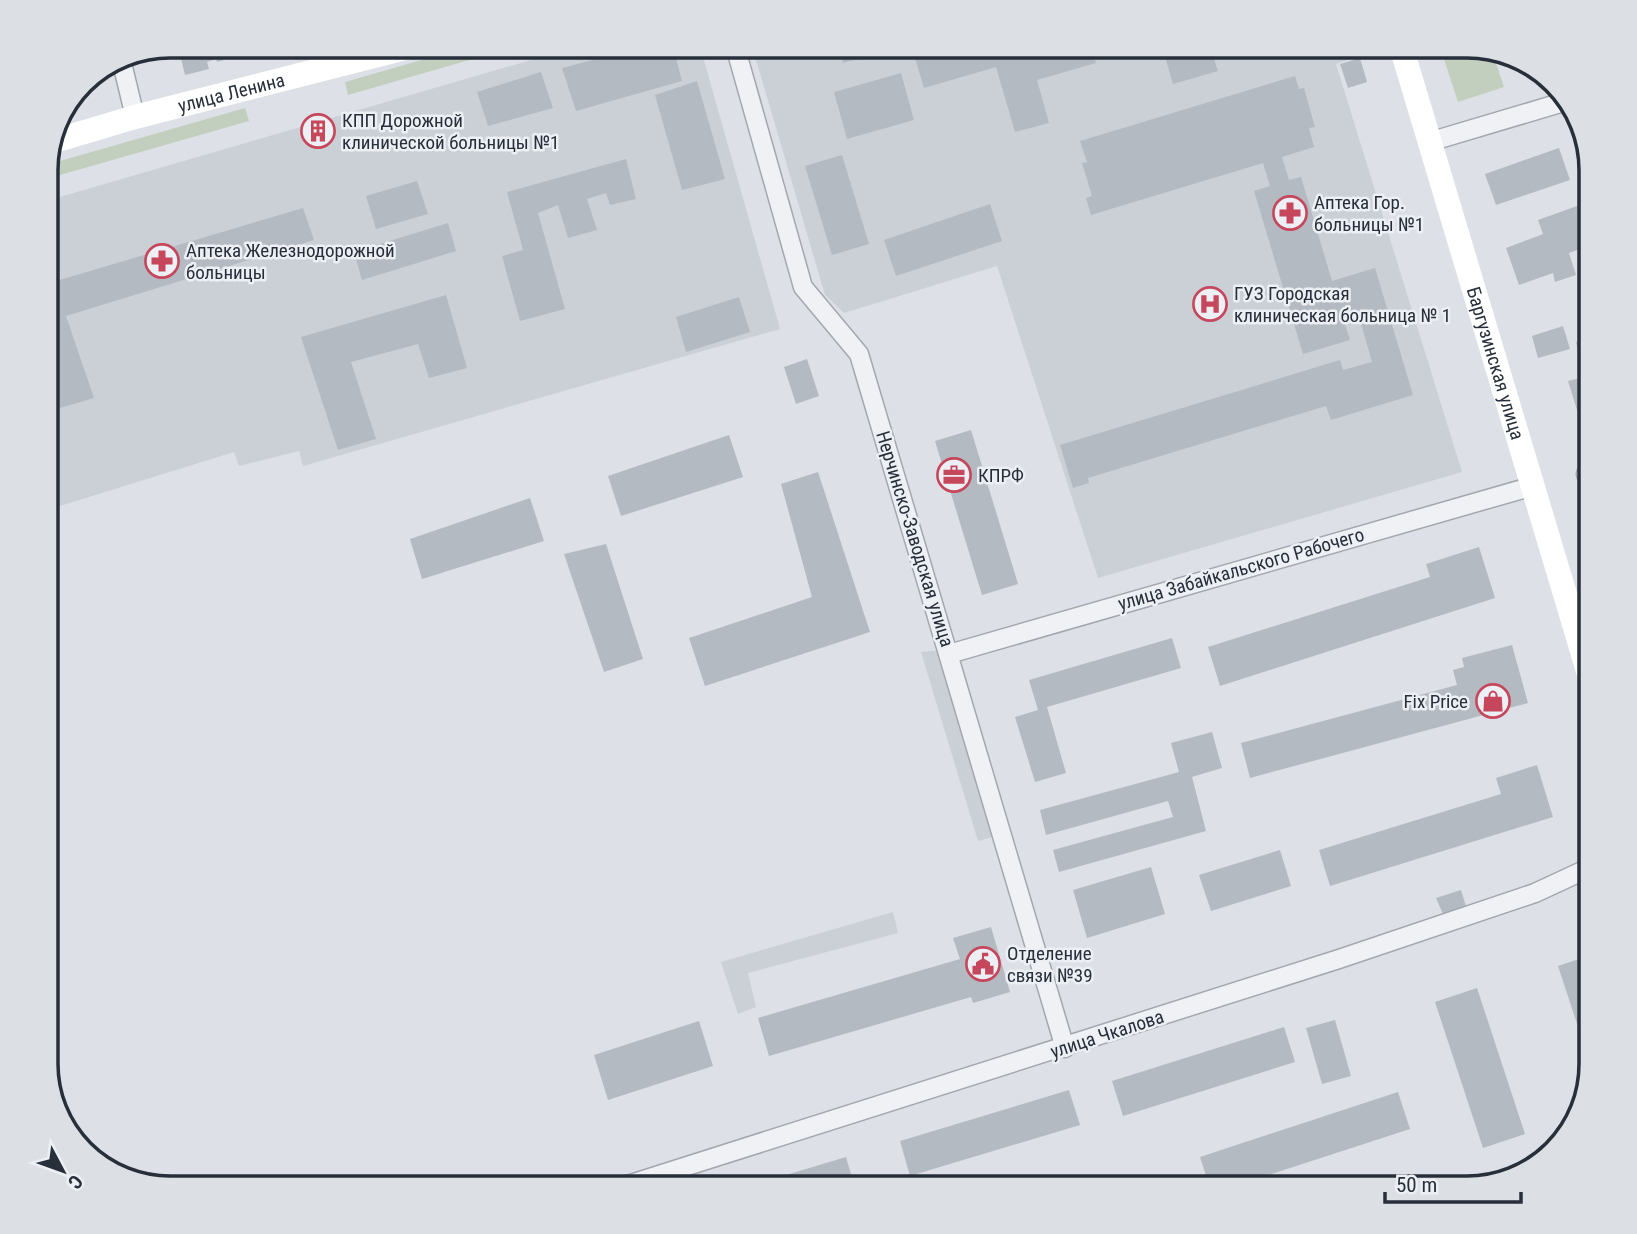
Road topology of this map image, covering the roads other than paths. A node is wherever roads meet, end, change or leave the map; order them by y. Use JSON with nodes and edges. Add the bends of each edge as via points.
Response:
{"nodes":[{"id":1,"x":366,"y":58,"type":"edge"},
{"id":2,"x":738,"y":58,"type":"edge"},
{"id":3,"x":1404,"y":58,"type":"edge"},
{"id":4,"x":123,"y":69,"type":"edge"},
{"id":5,"x":1557,"y":104,"type":"edge"},
{"id":6,"x":135,"y":117,"type":"junction"},
{"id":7,"x":63,"y":138,"type":"edge"},
{"id":8,"x":1429,"y":142,"type":"junction"},
{"id":9,"x":1534,"y":486,"type":"junction"},
{"id":10,"x":1579,"y":640,"type":"edge"},
{"id":11,"x":949,"y":654,"type":"junction"},
{"id":12,"x":1579,"y":873,"type":"edge"},
{"id":13,"x":1065,"y":1048,"type":"junction"},
{"id":14,"x":656,"y":1176,"type":"edge"}],
"edges":[{"from":1,"to":6,"type":"main road","name":"улица Ленина"},
{"from":2,"to":11,"type":"street","name":"Нерчинско-Заводская улица","via":[[803,287],[859,354]]},
{"from":3,"to":8,"type":"main road","name":"Баргузинская улица"},
{"from":4,"to":6,"type":"street"},
{"from":5,"to":8,"type":"street"},
{"from":6,"to":7,"type":"main road","name":"улица Ленина"},
{"from":8,"to":9,"type":"main road","name":"Баргузинская улица"},
{"from":9,"to":10,"type":"main road","name":"Баргузинская улица"},
{"from":9,"to":11,"type":"street","name":"улица Забайкальского Рабочего"},
{"from":11,"to":13,"type":"street","name":"Нерчинско-Заводская улица"},
{"from":12,"to":13,"type":"street","name":"улица Чкалова","via":[[1535,893],[1339,960]]},
{"from":13,"to":14,"type":"street","name":"улица Чкалова"}]}
